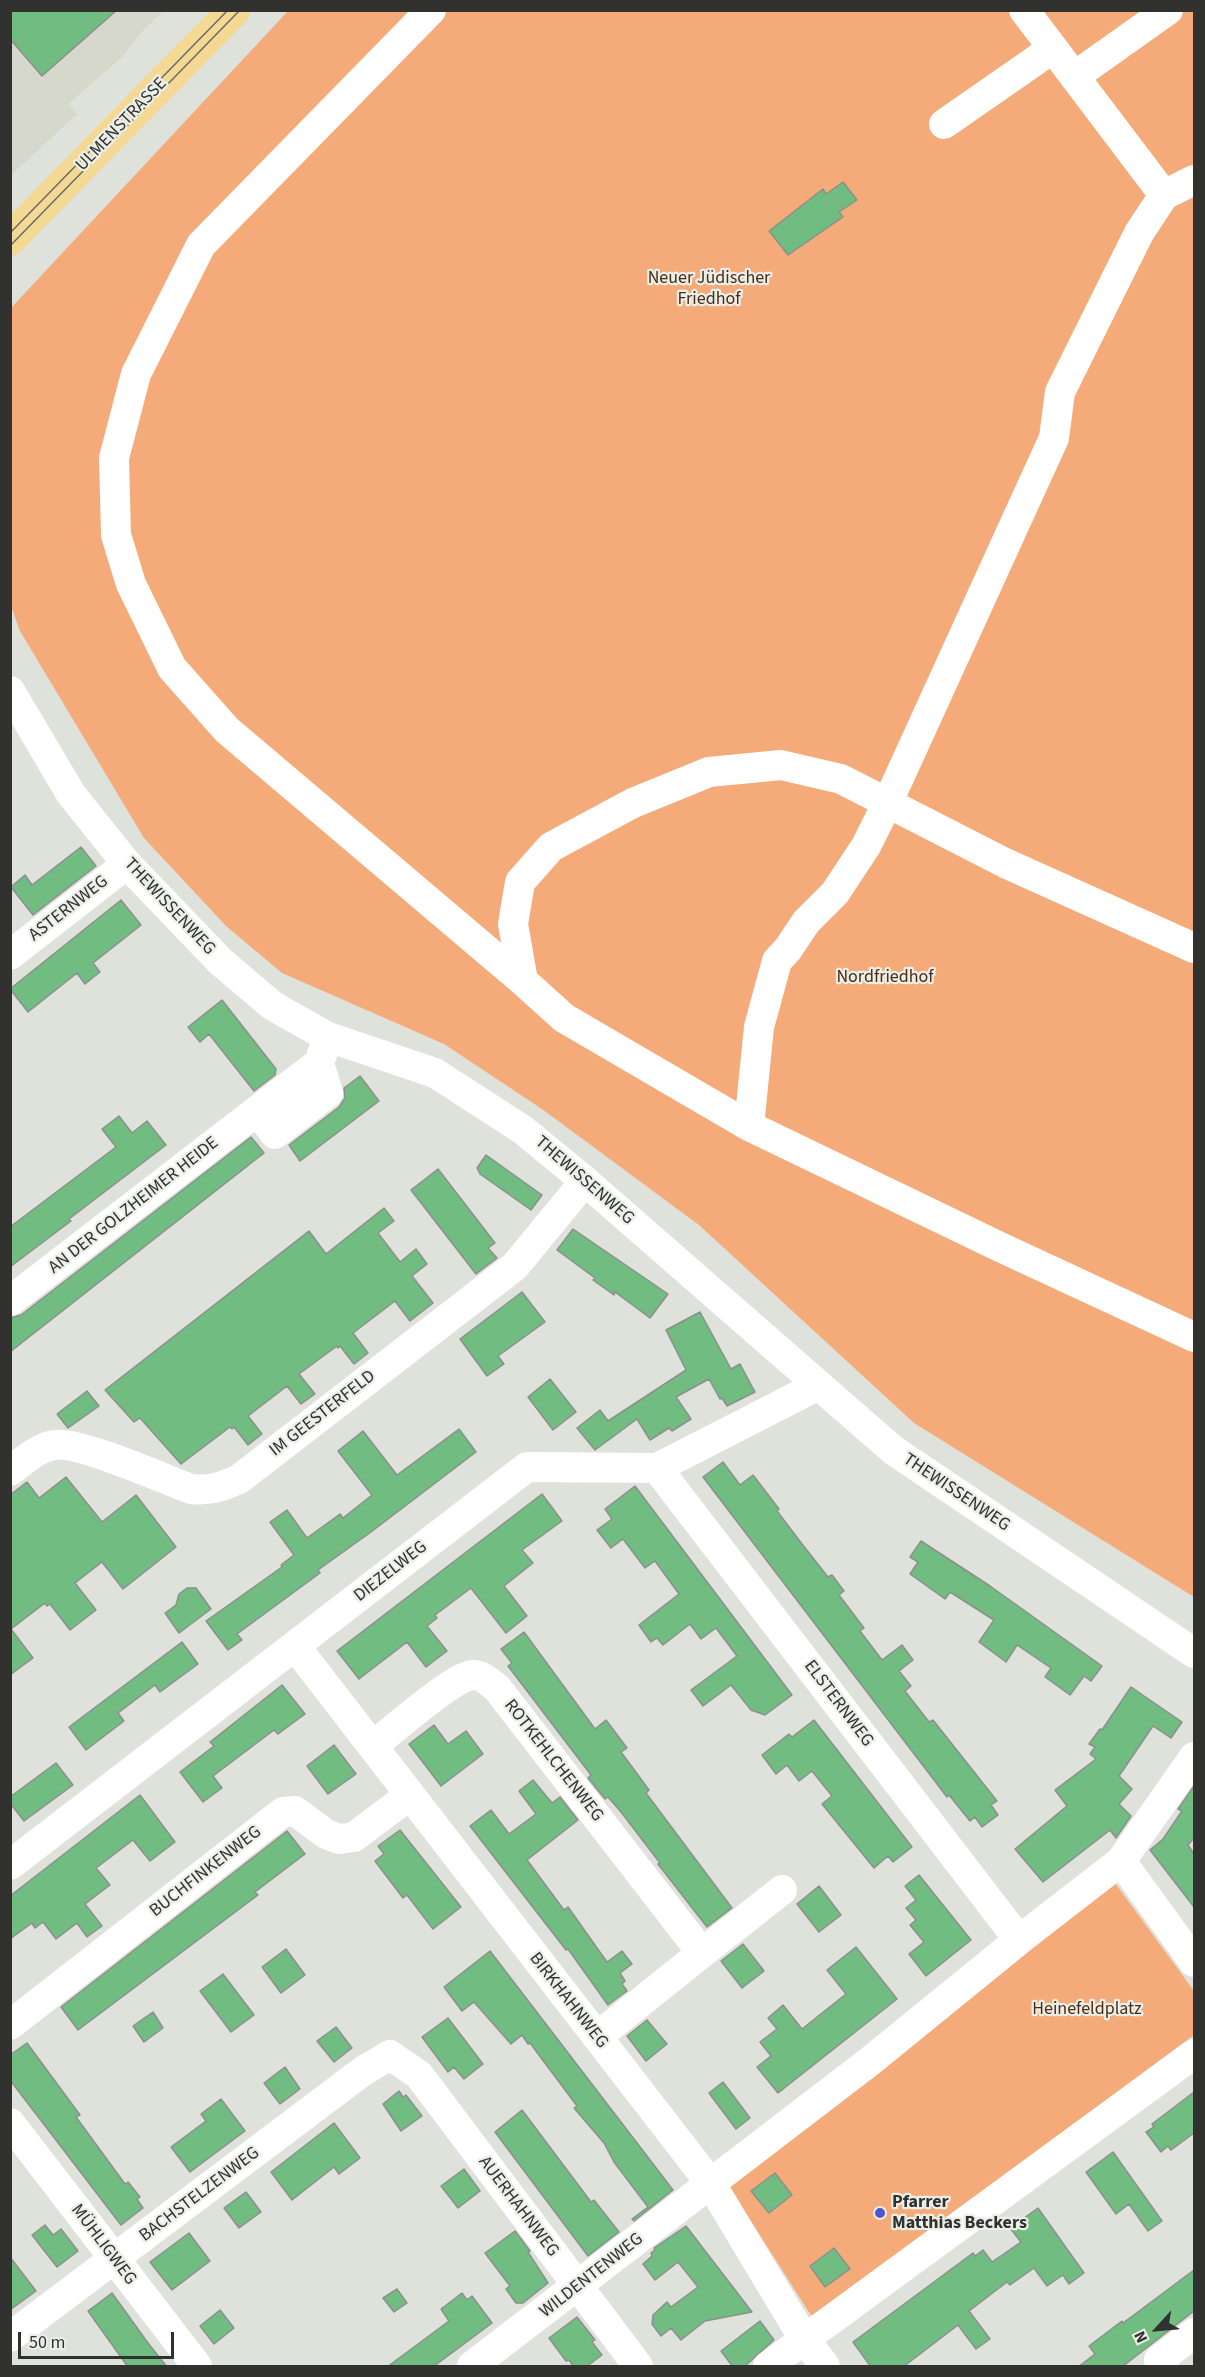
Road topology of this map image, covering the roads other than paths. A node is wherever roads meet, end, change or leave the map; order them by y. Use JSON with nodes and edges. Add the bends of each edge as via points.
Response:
{"nodes":[{"id":1,"x":234,"y":10,"type":"edge"},
{"id":2,"x":431,"y":10,"type":"edge"},
{"id":3,"x":1024,"y":10,"type":"edge"},
{"id":4,"x":1168,"y":10,"type":"edge"},
{"id":5,"x":1052,"y":49,"type":"junction"},
{"id":6,"x":1075,"y":76,"type":"junction"},
{"id":7,"x":944,"y":124,"type":"dead end"},
{"id":8,"x":1194,"y":180,"type":"edge"},
{"id":9,"x":1164,"y":195,"type":"junction"},
{"id":10,"x":10,"y":239,"type":"edge"},
{"id":11,"x":10,"y":691,"type":"edge"},
{"id":12,"x":887,"y":804,"type":"junction"},
{"id":13,"x":127,"y":864,"type":"junction"},
{"id":14,"x":1194,"y":948,"type":"edge"},
{"id":15,"x":10,"y":954,"type":"edge"},
{"id":16,"x":523,"y":981,"type":"junction"},
{"id":17,"x":324,"y":1050,"type":"junction"},
{"id":18,"x":749,"y":1126,"type":"junction"},
{"id":19,"x":585,"y":1180,"type":"junction"},
{"id":20,"x":10,"y":1301,"type":"edge"},
{"id":21,"x":1194,"y":1337,"type":"edge"},
{"id":22,"x":816,"y":1386,"type":"junction"},
{"id":23,"x":657,"y":1468,"type":"junction"},
{"id":24,"x":10,"y":1471,"type":"edge"},
{"id":25,"x":295,"y":1646,"type":"junction"},
{"id":26,"x":1194,"y":1653,"type":"edge"},
{"id":27,"x":373,"y":1746,"type":"junction"},
{"id":28,"x":1194,"y":1757,"type":"edge"},
{"id":29,"x":410,"y":1795,"type":"junction"},
{"id":30,"x":1121,"y":1861,"type":"junction"},
{"id":31,"x":10,"y":1864,"type":"edge"},
{"id":32,"x":782,"y":1890,"type":"dead end"},
{"id":33,"x":1019,"y":1940,"type":"junction"},
{"id":34,"x":702,"y":1953,"type":"junction"},
{"id":35,"x":1194,"y":1962,"type":"edge"},
{"id":36,"x":10,"y":2025,"type":"edge"},
{"id":37,"x":597,"y":2037,"type":"junction"},
{"id":38,"x":1194,"y":2054,"type":"edge"},
{"id":39,"x":390,"y":2055,"type":"joint"},
{"id":40,"x":13,"y":2133,"type":"edge"},
{"id":41,"x":711,"y":2184,"type":"junction"},
{"id":42,"x":115,"y":2260,"type":"junction"},
{"id":43,"x":578,"y":2286,"type":"junction"},
{"id":44,"x":1194,"y":2333,"type":"edge"},
{"id":45,"x":10,"y":2337,"type":"edge"},
{"id":46,"x":804,"y":2339,"type":"junction"},
{"id":47,"x":1158,"y":2365,"type":"edge"},
{"id":48,"x":196,"y":2367,"type":"edge"},
{"id":49,"x":472,"y":2367,"type":"edge"},
{"id":50,"x":638,"y":2367,"type":"edge"},
{"id":51,"x":768,"y":2367,"type":"edge"},
{"id":52,"x":825,"y":2367,"type":"edge"}],
"edges":[{"from":1,"to":10,"type":"main road","name":"ULMENSTRASSE"},
{"from":2,"to":16,"type":"street","via":[[201,245],[136,374],[114,458],[116,535],[131,584],[172,668],[227,730]]},
{"from":3,"to":5,"type":"street"},
{"from":4,"to":6,"type":"street"},
{"from":5,"to":6,"type":"street"},
{"from":5,"to":7,"type":"street"},
{"from":6,"to":9,"type":"street"},
{"from":8,"to":9,"type":"street"},
{"from":9,"to":12,"type":"street","via":[[1124,261],[1060,392],[1054,438]]},
{"from":11,"to":13,"type":"street","name":"THEWISSENWEG","via":[[71,794]]},
{"from":12,"to":14,"type":"street","via":[[1005,863]]},
{"from":12,"to":16,"type":"street","via":[[841,779],[781,765],[709,772],[633,803],[550,847],[520,882],[513,924]]},
{"from":12,"to":18,"type":"street","via":[[842,883],[777,961],[759,1026]]},
{"from":13,"to":15,"type":"street","name":"ASTERNWEG"},
{"from":13,"to":17,"type":"street","name":"THEWISSENWEG","via":[[221,962]]},
{"from":16,"to":18,"type":"street","via":[[564,1018]]},
{"from":17,"to":19,"type":"street","name":"THEWISSENWEG","via":[[435,1073],[523,1130]]},
{"from":17,"to":20,"type":"street","name":"AN DER GOLZHEIMER HEIDE","via":[[257,1111]]},
{"from":18,"to":21,"type":"street"},
{"from":19,"to":22,"type":"street","name":"THEWISSENWEG"},
{"from":19,"to":24,"type":"street","name":"IM GEESTERFELD","via":[[515,1266],[239,1479],[205,1491],[191,1489],[82,1448],[57,1444],[36,1452]]},
{"from":22,"to":23,"type":"street","name":"DIEZELWEG"},
{"from":22,"to":26,"type":"street","name":"THEWISSENWEG","via":[[893,1450]]},
{"from":23,"to":25,"type":"street","name":"DIEZELWEG","via":[[527,1467]]},
{"from":23,"to":33,"type":"street","name":"ELSTERNWEG"},
{"from":25,"to":27,"type":"street","name":"BIRKHAHNWEG"},
{"from":25,"to":31,"type":"street","name":"DIEZELWEG"},
{"from":27,"to":29,"type":"street","name":"BIRKHAHNWEG"},
{"from":27,"to":34,"type":"street","name":"ROTKEHLCHENWEG","via":[[454,1682],[471,1674],[485,1677]]},
{"from":28,"to":30,"type":"street"},
{"from":29,"to":36,"type":"street","name":"BUCHFINKENWEG","via":[[354,1837],[339,1839],[295,1811],[283,1812]]},
{"from":29,"to":37,"type":"street","name":"BIRKHAHNWEG"},
{"from":30,"to":33,"type":"street"},
{"from":30,"to":35,"type":"street"},
{"from":32,"to":34,"type":"street"},
{"from":33,"to":41,"type":"street"},
{"from":34,"to":37,"type":"street"},
{"from":37,"to":41,"type":"street","name":"BIRKHAHNWEG"},
{"from":38,"to":46,"type":"street"},
{"from":39,"to":42,"type":"street","name":"BACHSTELZENWEG","via":[[363,2071]]},
{"from":39,"to":43,"type":"street","name":"AUERHAHNWEG","via":[[419,2074]]},
{"from":40,"to":42,"type":"street","name":"MÜHLIGWEG"},
{"from":41,"to":43,"type":"street","name":"WILDENTENWEG"},
{"from":41,"to":46,"type":"street","name":"BIRKHAHNWEG"},
{"from":42,"to":45,"type":"street","name":"BACHSTELZENWEG"},
{"from":42,"to":48,"type":"street","name":"MÜHLIGWEG"},
{"from":43,"to":49,"type":"street","name":"WILDENTENWEG"},
{"from":43,"to":50,"type":"street","name":"AUERHAHNWEG"},
{"from":44,"to":47,"type":"street"},
{"from":46,"to":51,"type":"street"},
{"from":46,"to":52,"type":"street","name":"BIRKHAHNWEG"}]}
